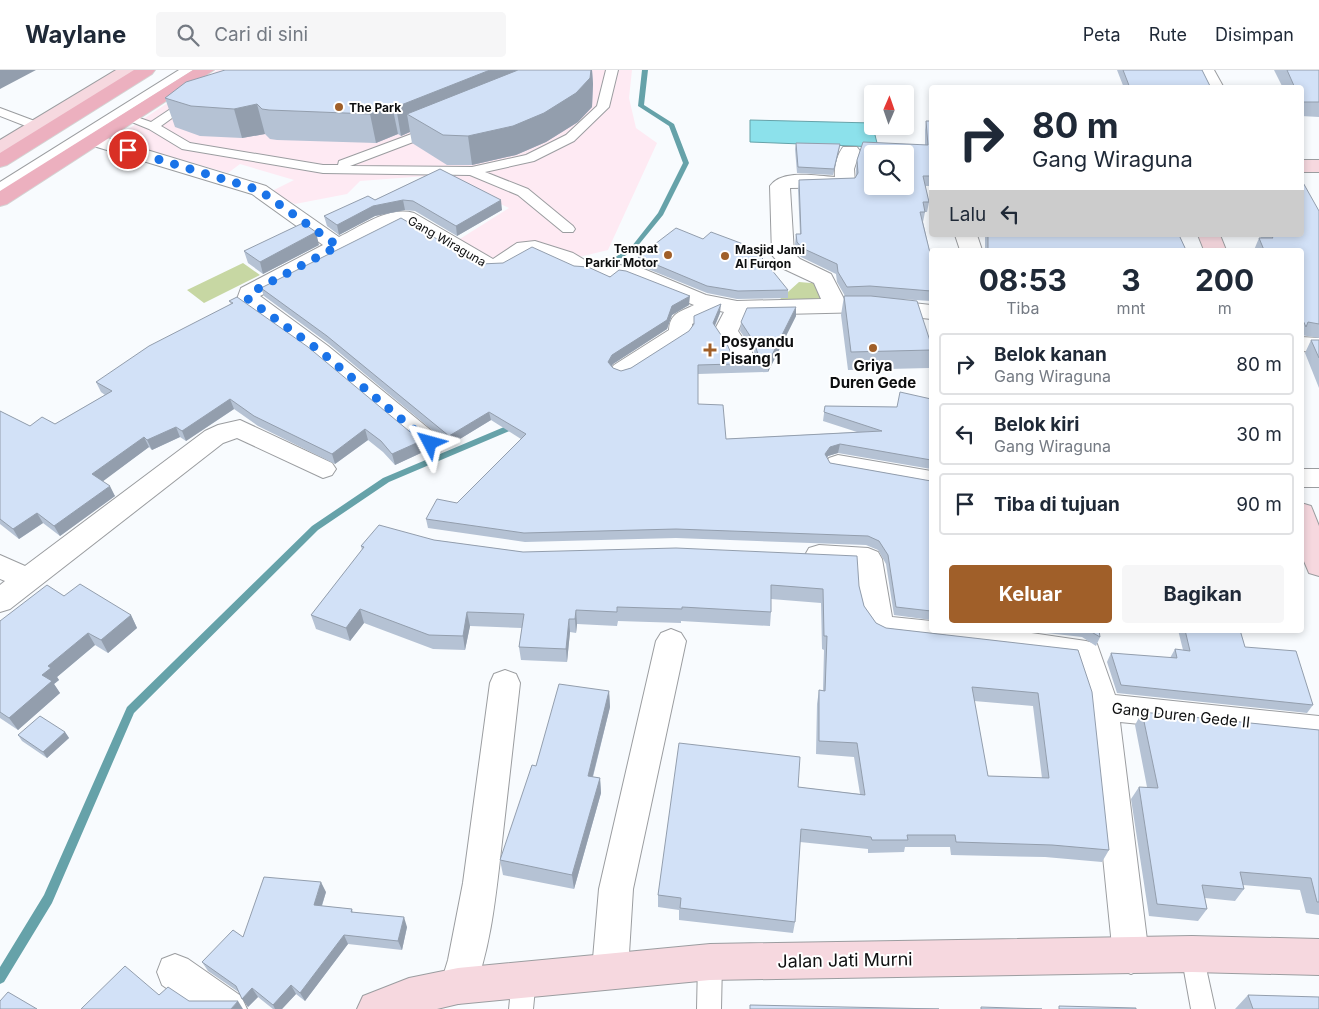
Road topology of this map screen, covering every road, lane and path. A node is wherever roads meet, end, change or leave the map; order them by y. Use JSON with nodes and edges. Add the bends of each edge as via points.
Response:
{"nodes":[{"id":1,"x":146,"y":70,"type":"edge"},
{"id":2,"x":164,"y":70,"type":"edge"},
{"id":3,"x":187,"y":70,"type":"edge"},
{"id":4,"x":205,"y":70,"type":"edge"},
{"id":5,"x":612,"y":70,"type":"edge"},
{"id":6,"x":1205,"y":70,"type":"edge"},
{"id":7,"x":122,"y":71,"type":"edge"},
{"id":8,"x":1213,"y":85,"type":"edge"},
{"id":9,"x":200,"y":94,"type":"edge"},
{"id":10,"x":1,"y":113,"type":"edge"},
{"id":11,"x":133,"y":115,"type":"junction"},
{"id":12,"x":158,"y":122,"type":"junction"},
{"id":13,"x":36,"y":126,"type":"junction"},
{"id":14,"x":440,"y":127,"type":"edge"},
{"id":15,"x":94,"y":140,"type":"junction"},
{"id":16,"x":0,"y":148,"type":"edge"},
{"id":17,"x":850,"y":151,"type":"dead end"},
{"id":18,"x":0,"y":161,"type":"edge"},
{"id":19,"x":1304,"y":166,"type":"edge"},
{"id":20,"x":1319,"y":166,"type":"edge"},
{"id":21,"x":323,"y":169,"type":"junction"},
{"id":22,"x":472,"y":171,"type":"junction"},
{"id":23,"x":0,"y":174,"type":"edge"},
{"id":24,"x":0,"y":188,"type":"edge"},
{"id":25,"x":0,"y":200,"type":"edge"},
{"id":26,"x":568,"y":229,"type":"dead end"},
{"id":27,"x":338,"y":246,"type":"junction"},
{"id":28,"x":728,"y":306,"type":"junction"},
{"id":29,"x":836,"y":306,"type":"junction"},
{"id":30,"x":929,"y":312,"type":"edge"},
{"id":31,"x":1304,"y":344,"type":"edge"},
{"id":32,"x":1319,"y":346,"type":"edge"},
{"id":33,"x":743,"y":363,"type":"edge"},
{"id":34,"x":622,"y":370,"type":"edge"},
{"id":35,"x":430,"y":443,"type":"dead end"},
{"id":36,"x":838,"y":464,"type":"edge"},
{"id":37,"x":323,"y":469,"type":"dead end"},
{"id":38,"x":1304,"y":478,"type":"edge"},
{"id":39,"x":1319,"y":478,"type":"edge"},
{"id":40,"x":929,"y":480,"type":"edge"},
{"id":41,"x":1304,"y":522,"type":"edge"},
{"id":42,"x":790,"y":553,"type":"edge"},
{"id":43,"x":0,"y":566,"type":"edge"},
{"id":44,"x":1319,"y":566,"type":"edge"},
{"id":45,"x":27,"y":580,"type":"junction"},
{"id":46,"x":0,"y":601,"type":"edge"},
{"id":47,"x":672,"y":641,"type":"dead end"},
{"id":48,"x":505,"y":683,"type":"dead end"},
{"id":49,"x":1103,"y":707,"type":"junction"},
{"id":50,"x":1319,"y":729,"type":"edge"},
{"id":51,"x":1192,"y":954,"type":"junction"},
{"id":52,"x":1132,"y":956,"type":"junction"},
{"id":53,"x":1319,"y":957,"type":"edge"},
{"id":54,"x":710,"y":962,"type":"junction"},
{"id":55,"x":610,"y":970,"type":"junction"},
{"id":56,"x":175,"y":972,"type":"dead end"},
{"id":57,"x":458,"y":986,"type":"junction"},
{"id":58,"x":522,"y":994,"type":"edge"},
{"id":59,"x":228,"y":1009,"type":"edge"},
{"id":60,"x":376,"y":1009,"type":"edge"},
{"id":61,"x":709,"y":1009,"type":"edge"},
{"id":62,"x":1203,"y":1009,"type":"edge"}],
"edges":[{"from":1,"to":18,"type":"main road"},
{"from":2,"to":23,"type":"lane"},
{"from":3,"to":24,"type":"lane"},
{"from":4,"to":11,"type":"main road"},
{"from":5,"to":22,"type":"lane","via":[[603,107],[570,138],[530,158]]},
{"from":6,"to":8,"type":"street"},
{"from":7,"to":13,"type":"street"},
{"from":9,"to":12,"type":"lane"},
{"from":10,"to":13,"type":"lane"},
{"from":11,"to":12,"type":"lane"},
{"from":11,"to":15,"type":"main road"},
{"from":12,"to":21,"type":"lane","via":[[186,146]]},
{"from":13,"to":16,"type":"street"},
{"from":14,"to":21,"type":"lane","via":[[358,160]]},
{"from":15,"to":25,"type":"main road"},
{"from":15,"to":27,"type":"street","via":[[259,190]]},
{"from":17,"to":29,"type":"street","via":[[844,169],[845,183],[787,182],[780,186],[783,255],[792,264],[823,279]]},
{"from":19,"to":20,"type":"street"},
{"from":21,"to":22,"type":"lane"},
{"from":22,"to":26,"type":"lane","via":[[524,192]]},
{"from":27,"to":28,"type":"street","name":"Gang Wiraguna","via":[[394,218],[409,217],[489,266],[499,265],[525,248],[535,247],[583,268],[631,272],[700,300]]},
{"from":27,"to":35,"type":"street","name":"Gang Wiraguna","via":[[250,293],[248,299],[320,351]]},
{"from":28,"to":29,"type":"street"},
{"from":28,"to":33,"type":"street","via":[[726,332],[740,352]]},
{"from":28,"to":34,"type":"street","via":[[681,320],[680,333]]},
{"from":29,"to":30,"type":"street","via":[[868,305]]},
{"from":31,"to":32,"type":"street"},
{"from":36,"to":40,"type":"street"},
{"from":37,"to":45,"type":"street","via":[[240,429],[227,431],[214,437]]},
{"from":38,"to":39,"type":"street"},
{"from":41,"to":44,"type":"street"},
{"from":42,"to":49,"type":"street","name":"Gang Duren Gede II","via":[[868,559],[876,620],[884,628],[1082,651],[1090,662]]},
{"from":43,"to":45,"type":"street"},
{"from":45,"to":46,"type":"street"},
{"from":47,"to":55,"type":"street","via":[[616,889]]},
{"from":48,"to":57,"type":"street","via":[[480,883]]},
{"from":49,"to":50,"type":"street","name":"Gang Duren Gede II"},
{"from":49,"to":52,"type":"street"},
{"from":51,"to":52,"type":"street","name":"Jalan Jati Murni"},
{"from":51,"to":53,"type":"street","name":"Jalan Jati Murni"},
{"from":51,"to":62,"type":"lane"},
{"from":52,"to":54,"type":"street","name":"Jalan Jati Murni"},
{"from":54,"to":55,"type":"street","name":"Jalan Jati Murni"},
{"from":54,"to":61,"type":"lane"},
{"from":55,"to":58,"type":"street","name":"Jalan Jati Murni"},
{"from":56,"to":59,"type":"street"},
{"from":57,"to":58,"type":"street","name":"Jalan Jati Murni"},
{"from":57,"to":60,"type":"street","name":"Jalan Jati Murni"}]}
